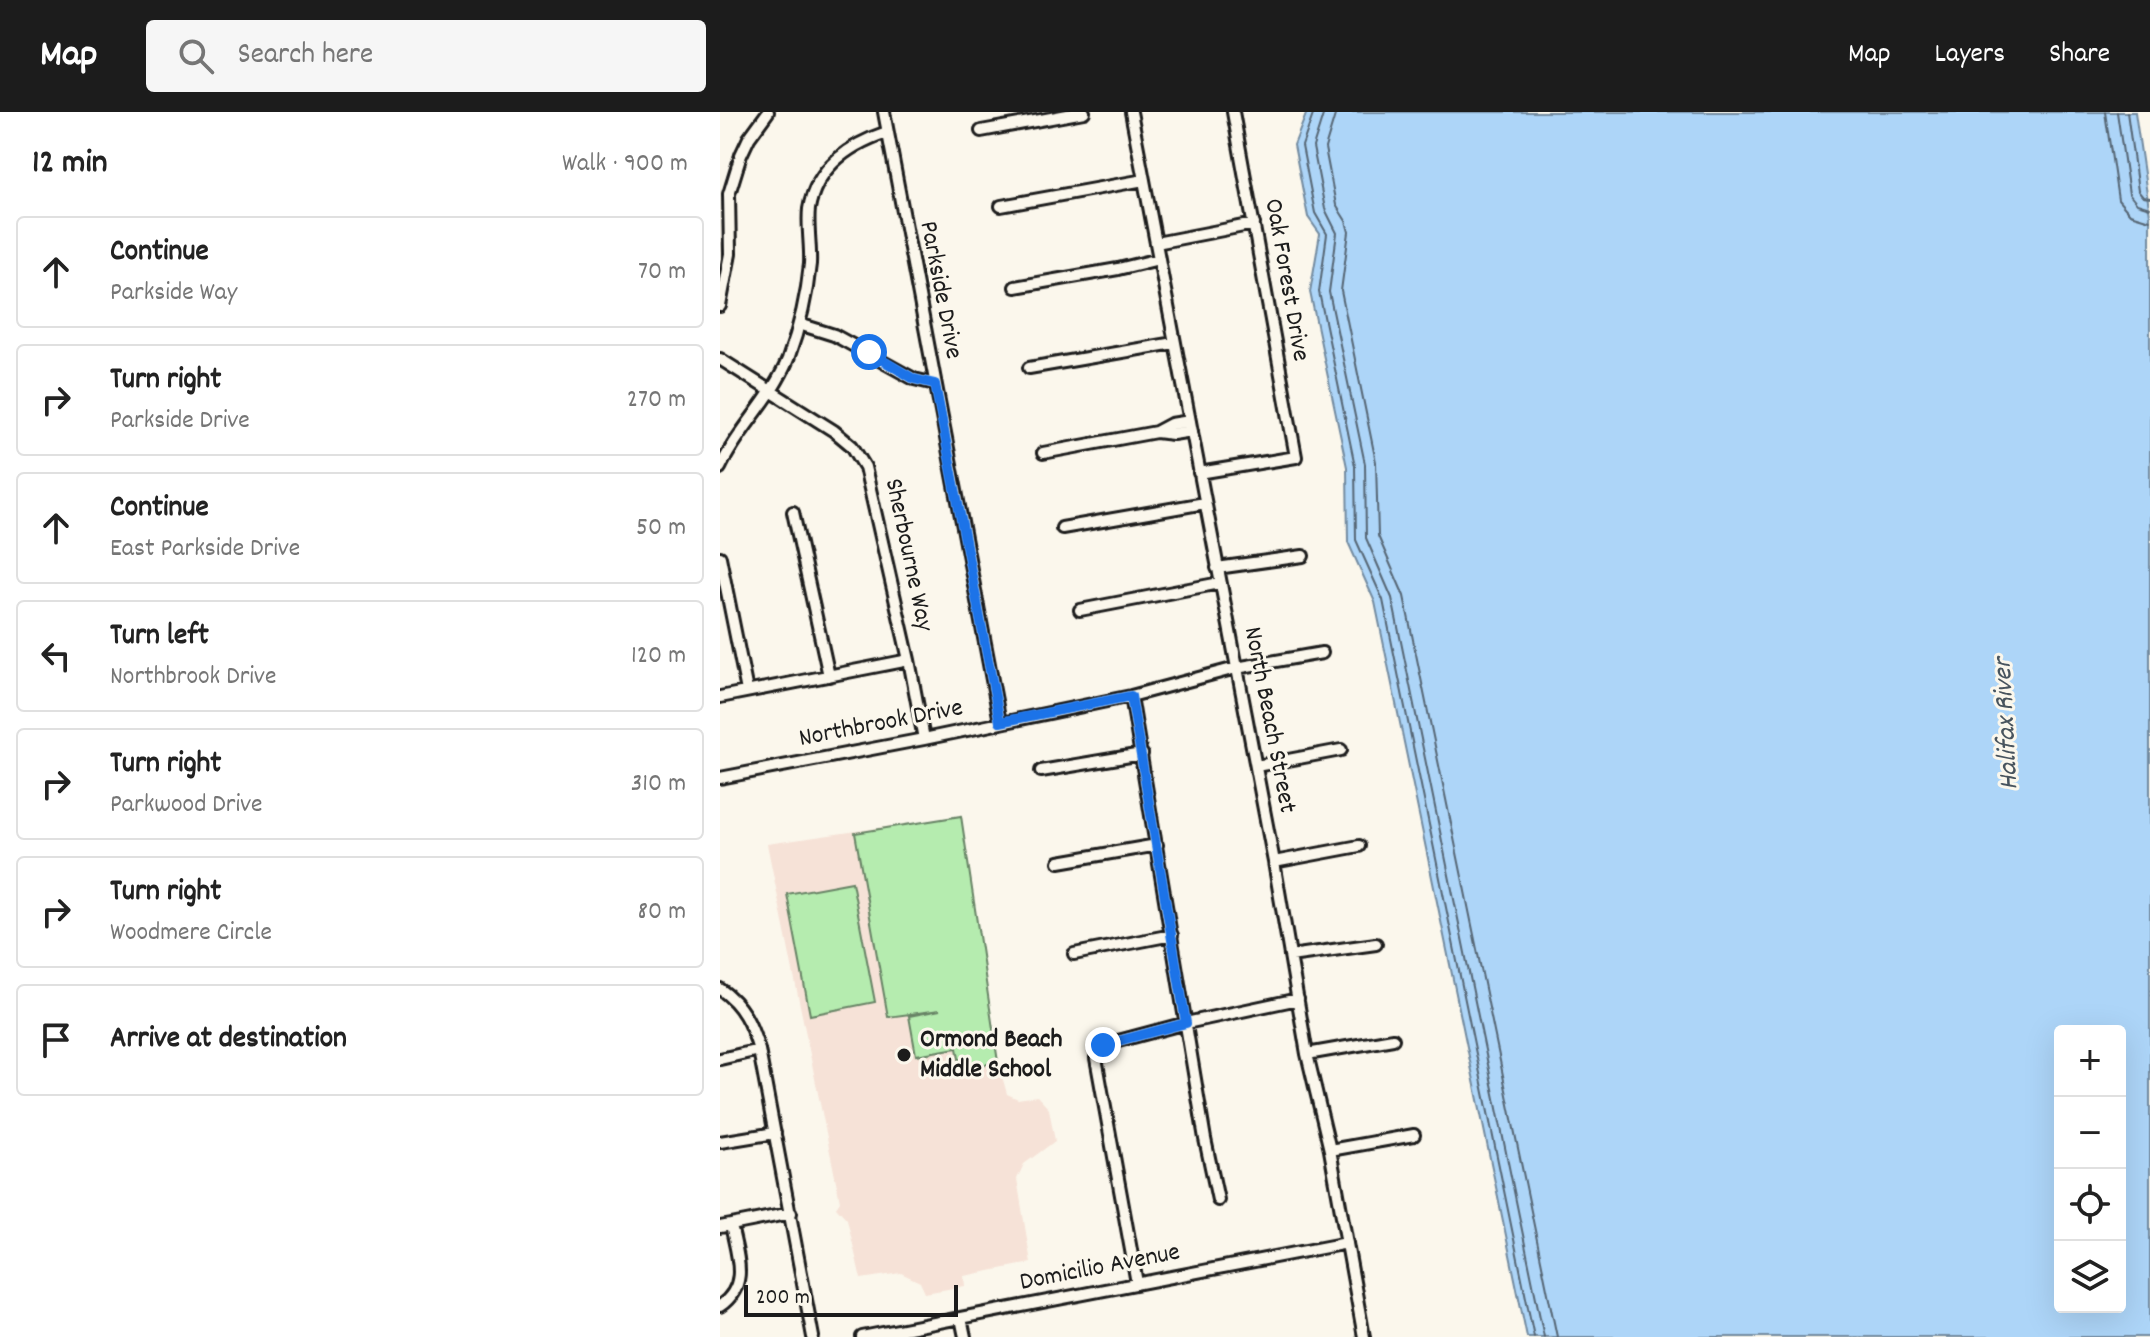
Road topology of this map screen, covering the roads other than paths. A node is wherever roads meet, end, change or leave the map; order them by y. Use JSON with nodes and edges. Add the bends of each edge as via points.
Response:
{"nodes":[{"id":1,"x":768,"y":112,"type":"edge"},
{"id":2,"x":884,"y":112,"type":"edge"},
{"id":3,"x":1084,"y":112,"type":"edge"},
{"id":4,"x":1131,"y":112,"type":"edge"},
{"id":5,"x":1233,"y":112,"type":"edge"},
{"id":6,"x":981,"y":131,"type":"dead end"},
{"id":7,"x":887,"y":132,"type":"junction"},
{"id":8,"x":1144,"y":180,"type":"junction"},
{"id":9,"x":1001,"y":206,"type":"dead end"},
{"id":10,"x":724,"y":224,"type":"edge"},
{"id":11,"x":1254,"y":224,"type":"junction"},
{"id":12,"x":1156,"y":243,"type":"junction"},
{"id":13,"x":1159,"y":259,"type":"junction"},
{"id":14,"x":1015,"y":287,"type":"dead end"},
{"id":15,"x":720,"y":306,"type":"edge"},
{"id":16,"x":799,"y":324,"type":"junction"},
{"id":17,"x":1174,"y":343,"type":"junction"},
{"id":18,"x":720,"y":359,"type":"edge"},
{"id":19,"x":1029,"y":368,"type":"dead end"},
{"id":20,"x":935,"y":384,"type":"junction"},
{"id":21,"x":771,"y":391,"type":"junction"},
{"id":22,"x":1191,"y":426,"type":"junction"},
{"id":23,"x":1043,"y":453,"type":"dead end"},
{"id":24,"x":720,"y":468,"type":"edge"},
{"id":25,"x":1199,"y":473,"type":"junction"},
{"id":26,"x":1205,"y":503,"type":"junction"},
{"id":27,"x":793,"y":512,"type":"dead end"},
{"id":28,"x":1062,"y":528,"type":"dead end"},
{"id":29,"x":1303,"y":556,"type":"dead end"},
{"id":30,"x":720,"y":557,"type":"edge"},
{"id":31,"x":1217,"y":568,"type":"junction"},
{"id":32,"x":1220,"y":583,"type":"junction"},
{"id":33,"x":1080,"y":610,"type":"dead end"},
{"id":34,"x":1322,"y":653,"type":"dead end"},
{"id":35,"x":909,"y":660,"type":"junction"},
{"id":36,"x":1236,"y":668,"type":"junction"},
{"id":37,"x":829,"y":676,"type":"junction"},
{"id":38,"x":747,"y":691,"type":"junction"},
{"id":39,"x":1131,"y":696,"type":"junction"},
{"id":40,"x":720,"y":697,"type":"edge"},
{"id":41,"x":1000,"y":722,"type":"junction"},
{"id":42,"x":924,"y":739,"type":"junction"},
{"id":43,"x":1341,"y":750,"type":"dead end"},
{"id":44,"x":1142,"y":754,"type":"junction"},
{"id":45,"x":1256,"y":766,"type":"junction"},
{"id":46,"x":1041,"y":771,"type":"dead end"},
{"id":47,"x":720,"y":778,"type":"edge"},
{"id":48,"x":1157,"y":845,"type":"junction"},
{"id":49,"x":1359,"y":846,"type":"dead end"},
{"id":50,"x":1059,"y":862,"type":"dead end"},
{"id":51,"x":1274,"y":862,"type":"junction"},
{"id":52,"x":1172,"y":935,"type":"junction"},
{"id":53,"x":1376,"y":944,"type":"dead end"},
{"id":54,"x":1074,"y":954,"type":"dead end"},
{"id":55,"x":1290,"y":956,"type":"junction"},
{"id":56,"x":720,"y":989,"type":"edge"},
{"id":57,"x":1298,"y":999,"type":"junction"},
{"id":58,"x":1186,"y":1023,"type":"junction"},
{"id":59,"x":1393,"y":1039,"type":"dead end"},
{"id":60,"x":759,"y":1050,"type":"junction"},
{"id":61,"x":1307,"y":1054,"type":"junction"},
{"id":62,"x":720,"y":1059,"type":"edge"},
{"id":63,"x":775,"y":1133,"type":"junction"},
{"id":64,"x":1414,"y":1135,"type":"dead end"},
{"id":65,"x":720,"y":1142,"type":"edge"},
{"id":66,"x":1330,"y":1150,"type":"junction"},
{"id":67,"x":1218,"y":1200,"type":"dead end"},
{"id":68,"x":791,"y":1213,"type":"junction"},
{"id":69,"x":726,"y":1226,"type":"edge"},
{"id":70,"x":1347,"y":1243,"type":"junction"},
{"id":71,"x":1137,"y":1283,"type":"junction"},
{"id":72,"x":720,"y":1306,"type":"edge"},
{"id":73,"x":961,"y":1318,"type":"junction"},
{"id":74,"x":813,"y":1337,"type":"edge"},
{"id":75,"x":862,"y":1337,"type":"edge"},
{"id":76,"x":965,"y":1337,"type":"edge"},
{"id":77,"x":1364,"y":1337,"type":"edge"}],
"edges":[{"from":1,"to":10,"type":"street","via":[[741,155]]},
{"from":2,"to":7,"type":"street","name":"Parkside Drive"},
{"from":3,"to":6,"type":"street"},
{"from":4,"to":8,"type":"street","name":"North Beach Street"},
{"from":5,"to":11,"type":"street","name":"Oak Forest Drive"},
{"from":7,"to":16,"type":"street","via":[[843,152],[817,184],[809,209],[810,263]]},
{"from":7,"to":20,"type":"street","name":"Parkside Drive"},
{"from":8,"to":9,"type":"street"},
{"from":8,"to":12,"type":"street","name":"North Beach Street"},
{"from":10,"to":15,"type":"street","via":[[729,264]]},
{"from":11,"to":12,"type":"street"},
{"from":11,"to":25,"type":"street","name":"Oak Forest Drive","via":[[1296,457]]},
{"from":12,"to":13,"type":"street","name":"North Beach Street"},
{"from":13,"to":14,"type":"street"},
{"from":13,"to":17,"type":"street","name":"North Beach Street"},
{"from":16,"to":20,"type":"street","via":[[834,335],[914,379]]},
{"from":16,"to":21,"type":"street"},
{"from":17,"to":19,"type":"street"},
{"from":17,"to":22,"type":"street","name":"North Beach Street"},
{"from":18,"to":21,"type":"street","name":"Sherbourne Way"},
{"from":20,"to":41,"type":"street","name":"Parkside Drive"},
{"from":21,"to":24,"type":"street"},
{"from":21,"to":35,"type":"street","name":"Sherbourne Way","via":[[834,431],[865,467]]},
{"from":22,"to":23,"type":"street","via":[[1171,424],[1156,432]]},
{"from":22,"to":25,"type":"street","name":"North Beach Street"},
{"from":25,"to":26,"type":"street","name":"North Beach Street"},
{"from":26,"to":28,"type":"street"},
{"from":26,"to":31,"type":"street","name":"North Beach Street"},
{"from":27,"to":37,"type":"street"},
{"from":29,"to":31,"type":"street"},
{"from":30,"to":38,"type":"street"},
{"from":31,"to":32,"type":"street","name":"North Beach Street"},
{"from":32,"to":33,"type":"street"},
{"from":32,"to":36,"type":"street","name":"North Beach Street"},
{"from":34,"to":36,"type":"street","name":"Northbrook Drive"},
{"from":35,"to":37,"type":"street"},
{"from":35,"to":42,"type":"street","name":"Sherbourne Way"},
{"from":36,"to":39,"type":"street","name":"Northbrook Drive"},
{"from":36,"to":45,"type":"street","name":"North Beach Street"},
{"from":37,"to":38,"type":"street"},
{"from":38,"to":40,"type":"street"},
{"from":39,"to":41,"type":"street","name":"Northbrook Drive"},
{"from":39,"to":44,"type":"street"},
{"from":41,"to":42,"type":"street","name":"Northbrook Drive"},
{"from":42,"to":47,"type":"street","name":"Northbrook Drive"},
{"from":43,"to":45,"type":"street"},
{"from":44,"to":46,"type":"street"},
{"from":44,"to":48,"type":"street"},
{"from":45,"to":51,"type":"street","name":"North Beach Street"},
{"from":48,"to":50,"type":"street"},
{"from":48,"to":52,"type":"street"},
{"from":49,"to":51,"type":"street"},
{"from":51,"to":55,"type":"street","name":"North Beach Street"},
{"from":52,"to":54,"type":"street"},
{"from":52,"to":58,"type":"street"},
{"from":53,"to":55,"type":"street"},
{"from":55,"to":57,"type":"street","name":"North Beach Street"},
{"from":56,"to":60,"type":"street","via":[[750,1021]]},
{"from":57,"to":58,"type":"street"},
{"from":57,"to":61,"type":"street","name":"North Beach Street"},
{"from":58,"to":67,"type":"street"},
{"from":58,"to":71,"type":"street","via":[[1106,1043],[1096,1058]]},
{"from":59,"to":61,"type":"street"},
{"from":60,"to":62,"type":"street"},
{"from":60,"to":63,"type":"street"},
{"from":61,"to":66,"type":"street","name":"North Beach Street"},
{"from":63,"to":65,"type":"street"},
{"from":63,"to":68,"type":"street"},
{"from":64,"to":66,"type":"street"},
{"from":66,"to":70,"type":"street","name":"North Beach Street"},
{"from":68,"to":69,"type":"street"},
{"from":68,"to":74,"type":"street"},
{"from":69,"to":72,"type":"street","via":[[740,1271],[738,1286]]},
{"from":70,"to":71,"type":"street","name":"Domicilio Avenue"},
{"from":70,"to":77,"type":"street","name":"North Beach Street"},
{"from":71,"to":73,"type":"street","name":"Domicilio Avenue"},
{"from":73,"to":75,"type":"street","name":"Domicilio Avenue"},
{"from":73,"to":76,"type":"street"}]}
